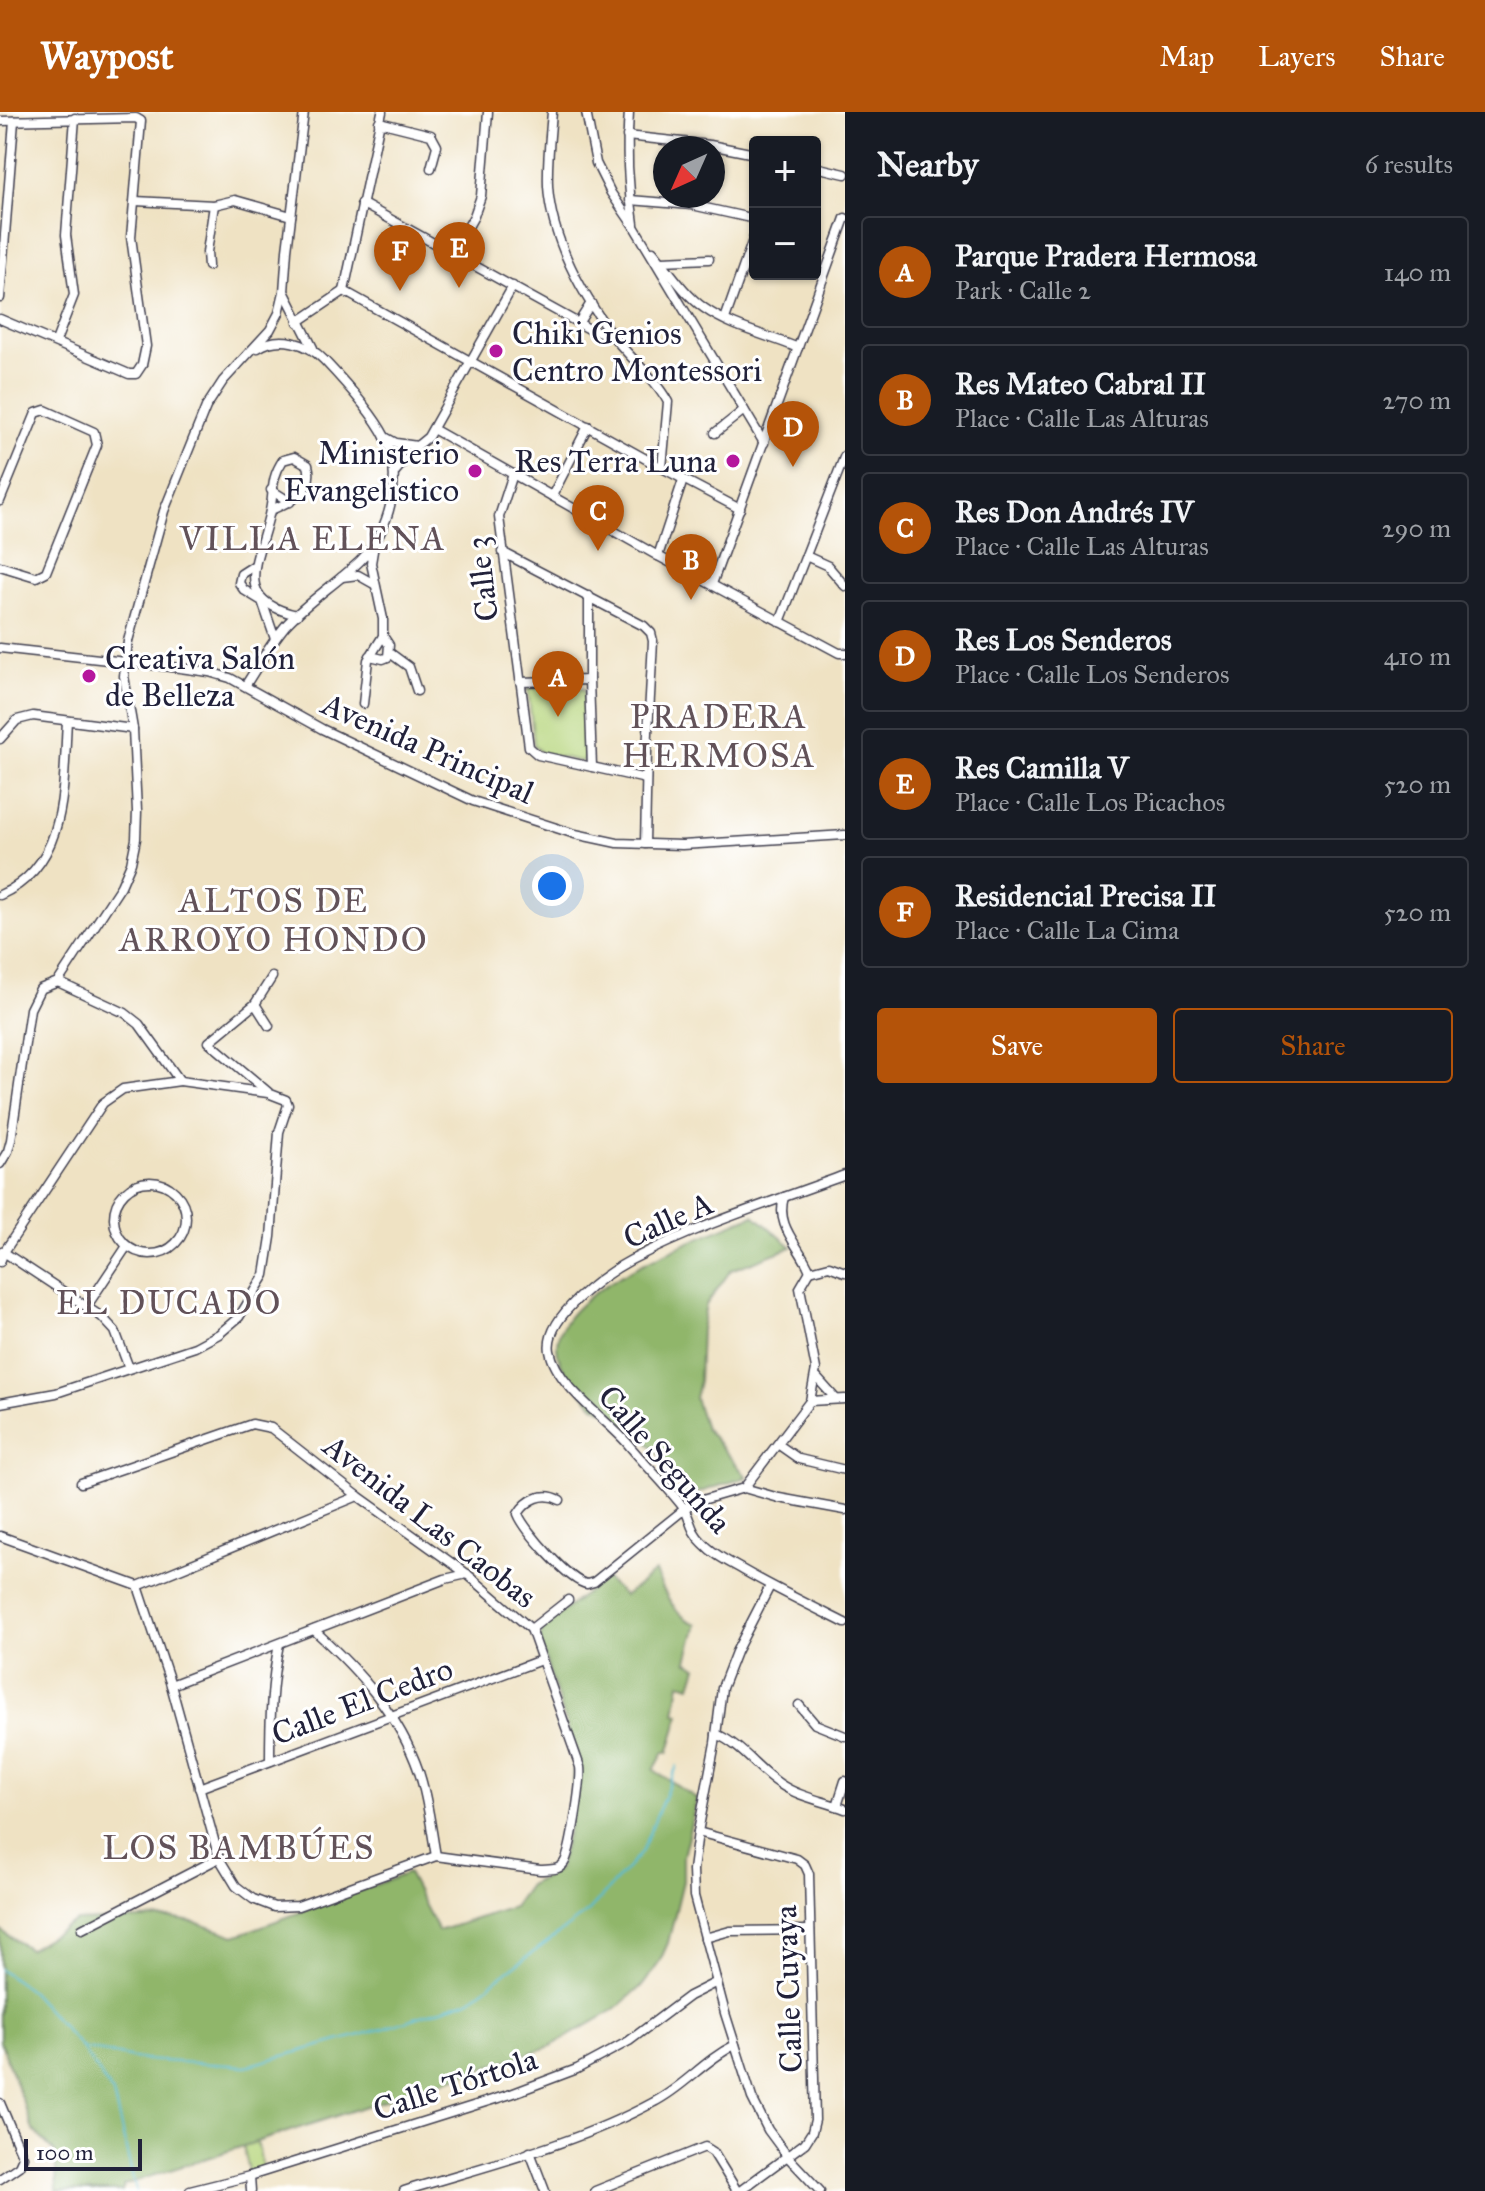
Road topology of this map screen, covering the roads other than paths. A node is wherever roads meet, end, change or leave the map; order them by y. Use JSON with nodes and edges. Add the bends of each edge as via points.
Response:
{"nodes":[{"id":1,"x":304,"y":112,"type":"edge"},
{"id":2,"x":488,"y":112,"type":"edge"},
{"id":3,"x":552,"y":112,"type":"edge"},
{"id":4,"x":586,"y":112,"type":"edge"},
{"id":5,"x":629,"y":112,"type":"edge"},
{"id":6,"x":380,"y":117,"type":"edge"},
{"id":7,"x":75,"y":118,"type":"junction"},
{"id":8,"x":0,"y":121,"type":"edge"},
{"id":9,"x":14,"y":121,"type":"junction"},
{"id":10,"x":627,"y":136,"type":"junction"},
{"id":11,"x":749,"y":153,"type":"edge"},
{"id":12,"x":431,"y":168,"type":"dead end"},
{"id":13,"x":821,"y":168,"type":"edge"},
{"id":14,"x":845,"y":174,"type":"edge"},
{"id":15,"x":630,"y":200,"type":"junction"},
{"id":16,"x":135,"y":201,"type":"junction"},
{"id":17,"x":361,"y":203,"type":"junction"},
{"id":18,"x":214,"y":205,"type":"junction"},
{"id":19,"x":291,"y":216,"type":"junction"},
{"id":20,"x":749,"y":218,"type":"edge"},
{"id":21,"x":845,"y":218,"type":"edge"},
{"id":22,"x":635,"y":228,"type":"junction"},
{"id":23,"x":749,"y":251,"type":"edge"},
{"id":24,"x":454,"y":252,"type":"junction"},
{"id":25,"x":709,"y":259,"type":"dead end"},
{"id":26,"x":662,"y":261,"type":"junction"},
{"id":27,"x":208,"y":266,"type":"dead end"},
{"id":28,"x":513,"y":286,"type":"junction"},
{"id":29,"x":344,"y":291,"type":"junction"},
{"id":30,"x":284,"y":292,"type":"junction"},
{"id":31,"x":0,"y":298,"type":"edge"},
{"id":32,"x":591,"y":303,"type":"junction"},
{"id":33,"x":0,"y":319,"type":"edge"},
{"id":34,"x":725,"y":319,"type":"junction"},
{"id":35,"x":298,"y":322,"type":"junction"},
{"id":36,"x":579,"y":322,"type":"junction"},
{"id":37,"x":611,"y":334,"type":"junction"},
{"id":38,"x":56,"y":341,"type":"junction"},
{"id":39,"x":798,"y":348,"type":"junction"},
{"id":40,"x":314,"y":349,"type":"junction"},
{"id":41,"x":251,"y":352,"type":"junction"},
{"id":42,"x":470,"y":361,"type":"junction"},
{"id":43,"x":744,"y":410,"type":"junction"},
{"id":44,"x":588,"y":426,"type":"junction"},
{"id":45,"x":433,"y":429,"type":"junction"},
{"id":46,"x":715,"y":433,"type":"dead end"},
{"id":47,"x":385,"y":437,"type":"junction"},
{"id":48,"x":764,"y":443,"type":"junction"},
{"id":49,"x":417,"y":446,"type":"junction"},
{"id":50,"x":845,"y":455,"type":"edge"},
{"id":51,"x":662,"y":468,"type":"junction"},
{"id":52,"x":394,"y":473,"type":"junction"},
{"id":53,"x":513,"y":474,"type":"junction"},
{"id":54,"x":683,"y":480,"type":"junction"},
{"id":55,"x":271,"y":490,"type":"junction"},
{"id":56,"x":552,"y":496,"type":"junction"},
{"id":57,"x":0,"y":501,"type":"edge"},
{"id":58,"x":290,"y":502,"type":"junction"},
{"id":59,"x":740,"y":509,"type":"junction"},
{"id":60,"x":271,"y":510,"type":"junction"},
{"id":61,"x":374,"y":544,"type":"junction"},
{"id":62,"x":502,"y":552,"type":"junction"},
{"id":63,"x":658,"y":556,"type":"junction"},
{"id":64,"x":806,"y":556,"type":"junction"},
{"id":65,"x":255,"y":565,"type":"junction"},
{"id":66,"x":0,"y":566,"type":"edge"},
{"id":67,"x":341,"y":577,"type":"junction"},
{"id":68,"x":374,"y":584,"type":"junction"},
{"id":69,"x":712,"y":584,"type":"junction"},
{"id":70,"x":845,"y":586,"type":"edge"},
{"id":71,"x":589,"y":596,"type":"junction"},
{"id":72,"x":262,"y":601,"type":"junction"},
{"id":73,"x":297,"y":615,"type":"junction"},
{"id":74,"x":780,"y":622,"type":"junction"},
{"id":75,"x":383,"y":636,"type":"junction"},
{"id":76,"x":275,"y":639,"type":"junction"},
{"id":77,"x":0,"y":648,"type":"edge"},
{"id":78,"x":390,"y":653,"type":"junction"},
{"id":79,"x":842,"y":653,"type":"edge"},
{"id":80,"x":370,"y":656,"type":"junction"},
{"id":81,"x":125,"y":662,"type":"junction"},
{"id":82,"x":589,"y":680,"type":"junction"},
{"id":83,"x":520,"y":682,"type":"junction"},
{"id":84,"x":245,"y":686,"type":"junction"},
{"id":85,"x":417,"y":691,"type":"dead end"},
{"id":86,"x":363,"y":704,"type":"dead end"},
{"id":87,"x":67,"y":721,"type":"junction"},
{"id":88,"x":133,"y":729,"type":"junction"},
{"id":89,"x":0,"y":739,"type":"edge"},
{"id":90,"x":592,"y":767,"type":"junction"},
{"id":91,"x":646,"y":779,"type":"junction"},
{"id":92,"x":845,"y":835,"type":"edge"},
{"id":93,"x":645,"y":844,"type":"junction"},
{"id":94,"x":0,"y":895,"type":"edge"},
{"id":95,"x":272,"y":977,"type":"dead end"},
{"id":96,"x":58,"y":982,"type":"junction"},
{"id":97,"x":255,"y":1004,"type":"junction"},
{"id":98,"x":269,"y":1026,"type":"dead end"},
{"id":99,"x":180,"y":1081,"type":"junction"},
{"id":100,"x":268,"y":1093,"type":"junction"},
{"id":101,"x":0,"y":1164,"type":"edge"},
{"id":102,"x":845,"y":1175,"type":"edge"},
{"id":103,"x":784,"y":1197,"type":"junction"},
{"id":104,"x":127,"y":1246,"type":"junction"},
{"id":105,"x":2,"y":1251,"type":"edge"},
{"id":106,"x":0,"y":1262,"type":"edge"},
{"id":107,"x":810,"y":1271,"type":"junction"},
{"id":108,"x":845,"y":1272,"type":"edge"},
{"id":109,"x":87,"y":1306,"type":"junction"},
{"id":110,"x":550,"y":1354,"type":"joint"},
{"id":111,"x":129,"y":1368,"type":"junction"},
{"id":112,"x":817,"y":1378,"type":"junction"},
{"id":113,"x":835,"y":1398,"type":"junction"},
{"id":114,"x":845,"y":1399,"type":"edge"},
{"id":115,"x":810,"y":1401,"type":"junction"},
{"id":116,"x":0,"y":1403,"type":"edge"},
{"id":117,"x":779,"y":1445,"type":"junction"},
{"id":118,"x":845,"y":1470,"type":"edge"},
{"id":119,"x":81,"y":1483,"type":"dead end"},
{"id":120,"x":744,"y":1488,"type":"junction"},
{"id":121,"x":358,"y":1496,"type":"junction"},
{"id":122,"x":560,"y":1500,"type":"dead end"},
{"id":123,"x":685,"y":1510,"type":"junction"},
{"id":124,"x":845,"y":1510,"type":"edge"},
{"id":125,"x":0,"y":1536,"type":"edge"},
{"id":126,"x":447,"y":1559,"type":"junction"},
{"id":127,"x":467,"y":1574,"type":"junction"},
{"id":128,"x":445,"y":1579,"type":"junction"},
{"id":129,"x":138,"y":1586,"type":"junction"},
{"id":130,"x":770,"y":1586,"type":"junction"},
{"id":131,"x":568,"y":1600,"type":"dead end"},
{"id":132,"x":845,"y":1623,"type":"edge"},
{"id":133,"x":531,"y":1629,"type":"junction"},
{"id":134,"x":314,"y":1630,"type":"junction"},
{"id":135,"x":279,"y":1644,"type":"junction"},
{"id":136,"x":541,"y":1660,"type":"junction"},
{"id":137,"x":171,"y":1685,"type":"junction"},
{"id":138,"x":799,"y":1705,"type":"dead end"},
{"id":139,"x":392,"y":1716,"type":"junction"},
{"id":140,"x":716,"y":1734,"type":"junction"},
{"id":141,"x":845,"y":1736,"type":"edge"},
{"id":142,"x":270,"y":1761,"type":"junction"},
{"id":143,"x":845,"y":1781,"type":"edge"},
{"id":144,"x":199,"y":1788,"type":"junction"},
{"id":145,"x":841,"y":1807,"type":"edge"},
{"id":146,"x":698,"y":1832,"type":"junction"},
{"id":147,"x":436,"y":1856,"type":"junction"},
{"id":148,"x":219,"y":1858,"type":"junction"},
{"id":149,"x":82,"y":1929,"type":"dead end"},
{"id":150,"x":810,"y":1930,"type":"junction"},
{"id":151,"x":705,"y":1938,"type":"junction"},
{"id":152,"x":717,"y":1982,"type":"junction"},
{"id":153,"x":735,"y":2045,"type":"junction"},
{"id":154,"x":0,"y":2103,"type":"edge"},
{"id":155,"x":530,"y":2152,"type":"junction"},
{"id":156,"x":788,"y":2157,"type":"junction"},
{"id":157,"x":250,"y":2176,"type":"junction"},
{"id":158,"x":0,"y":2179,"type":"edge"},
{"id":159,"x":190,"y":2191,"type":"edge"},
{"id":160,"x":251,"y":2191,"type":"edge"},
{"id":161,"x":404,"y":2191,"type":"edge"},
{"id":162,"x":545,"y":2191,"type":"edge"},
{"id":163,"x":595,"y":2191,"type":"edge"},
{"id":164,"x":739,"y":2191,"type":"edge"},
{"id":165,"x":820,"y":2191,"type":"edge"}],
"edges":[{"from":1,"to":19,"type":"street"},
{"from":2,"to":24,"type":"street","via":[[481,196]]},
{"from":3,"to":32,"type":"street","via":[[552,215]]},
{"from":4,"to":22,"type":"street","via":[[596,163]]},
{"from":5,"to":10,"type":"street"},
{"from":6,"to":12,"type":"street","via":[[431,135],[437,146]]},
{"from":6,"to":17,"type":"street"},
{"from":7,"to":9,"type":"street"},
{"from":7,"to":16,"type":"street","via":[[141,121]]},
{"from":7,"to":38,"type":"street","via":[[66,235],[74,295]]},
{"from":8,"to":9,"type":"street"},
{"from":9,"to":31,"type":"street"},
{"from":10,"to":11,"type":"street"},
{"from":10,"to":15,"type":"street"},
{"from":13,"to":14,"type":"street"},
{"from":15,"to":20,"type":"street","via":[[692,205]]},
{"from":15,"to":22,"type":"street"},
{"from":16,"to":18,"type":"street"},
{"from":16,"to":38,"type":"street","via":[[131,237],[146,346],[142,365],[129,374]]},
{"from":17,"to":24,"type":"street"},
{"from":17,"to":29,"type":"street"},
{"from":18,"to":19,"type":"street","via":[[235,200]]},
{"from":18,"to":27,"type":"street"},
{"from":19,"to":30,"type":"street"},
{"from":21,"to":39,"type":"street"},
{"from":22,"to":26,"type":"street"},
{"from":22,"to":43,"type":"street"},
{"from":23,"to":34,"type":"street"},
{"from":24,"to":28,"type":"street"},
{"from":25,"to":26,"type":"street"},
{"from":26,"to":34,"type":"street","via":[[704,308]]},
{"from":28,"to":36,"type":"street"},
{"from":28,"to":42,"type":"street"},
{"from":29,"to":35,"type":"street"},
{"from":29,"to":42,"type":"street"},
{"from":30,"to":35,"type":"street"},
{"from":30,"to":41,"type":"street","via":[[270,330]]},
{"from":32,"to":36,"type":"street"},
{"from":32,"to":37,"type":"street"},
{"from":33,"to":38,"type":"street"},
{"from":34,"to":39,"type":"street"},
{"from":35,"to":40,"type":"street"},
{"from":36,"to":37,"type":"street"},
{"from":37,"to":51,"type":"street","via":[[668,402]]},
{"from":39,"to":48,"type":"street"},
{"from":40,"to":41,"type":"street","via":[[268,341]]},
{"from":40,"to":47,"type":"street"},
{"from":41,"to":81,"type":"street","via":[[223,381],[196,429],[164,511]]},
{"from":42,"to":44,"type":"street"},
{"from":42,"to":45,"type":"street"},
{"from":43,"to":46,"type":"street"},
{"from":43,"to":48,"type":"street"},
{"from":44,"to":51,"type":"street"},
{"from":44,"to":56,"type":"street"},
{"from":45,"to":49,"type":"street"},
{"from":45,"to":53,"type":"street"},
{"from":47,"to":49,"type":"street"},
{"from":47,"to":52,"type":"street"},
{"from":48,"to":59,"type":"street"},
{"from":49,"to":52,"type":"street"},
{"from":50,"to":64,"type":"street"},
{"from":51,"to":54,"type":"street"},
{"from":52,"to":61,"type":"street","via":[[385,523]]},
{"from":53,"to":56,"type":"street"},
{"from":53,"to":62,"type":"street","name":"Calle 3","via":[[499,517]]},
{"from":54,"to":59,"type":"street"},
{"from":54,"to":63,"type":"street"},
{"from":55,"to":58,"type":"street"},
{"from":55,"to":58,"type":"street","via":[[283,460],[294,457],[308,465],[309,486]]},
{"from":55,"to":60,"type":"street"},
{"from":56,"to":63,"type":"street"},
{"from":57,"to":66,"type":"street","via":[[39,411],[97,436],[46,572],[36,577]]},
{"from":58,"to":60,"type":"street"},
{"from":59,"to":69,"type":"street"},
{"from":60,"to":65,"type":"street"},
{"from":61,"to":67,"type":"street"},
{"from":61,"to":68,"type":"street"},
{"from":62,"to":71,"type":"street"},
{"from":62,"to":83,"type":"street","name":"Calle 3"},
{"from":63,"to":69,"type":"street"},
{"from":64,"to":70,"type":"street","via":[[828,566]]},
{"from":64,"to":74,"type":"street"},
{"from":65,"to":72,"type":"street","via":[[253,579]]},
{"from":65,"to":72,"type":"street","via":[[241,574],[239,583]]},
{"from":67,"to":68,"type":"street","via":[[358,575]]},
{"from":67,"to":73,"type":"street"},
{"from":68,"to":75,"type":"street"},
{"from":69,"to":74,"type":"street"},
{"from":71,"to":82,"type":"street"},
{"from":71,"to":91,"type":"street","via":[[651,633]]},
{"from":72,"to":73,"type":"street"},
{"from":72,"to":76,"type":"street"},
{"from":73,"to":76,"type":"street"},
{"from":74,"to":79,"type":"street"},
{"from":75,"to":78,"type":"street"},
{"from":75,"to":80,"type":"street"},
{"from":76,"to":84,"type":"street"},
{"from":77,"to":81,"type":"street","name":"Avenida Principal"},
{"from":78,"to":80,"type":"street","via":[[383,659]]},
{"from":78,"to":85,"type":"street","via":[[409,667]]},
{"from":80,"to":86,"type":"street"},
{"from":81,"to":84,"type":"street","name":"Avenida Principal","via":[[209,672]]},
{"from":81,"to":88,"type":"street"},
{"from":82,"to":83,"type":"street"},
{"from":82,"to":90,"type":"street"},
{"from":83,"to":90,"type":"street","name":"Calle 3","via":[[533,752]]},
{"from":84,"to":93,"type":"street","name":"Avenida Principal","via":[[331,734],[473,801],[575,834]]},
{"from":87,"to":88,"type":"street"},
{"from":87,"to":89,"type":"street","via":[[25,716]]},
{"from":87,"to":94,"type":"street","via":[[60,819],[42,861],[16,888]]},
{"from":88,"to":96,"type":"street","via":[[137,811],[131,863]]},
{"from":90,"to":91,"type":"street","name":"Calle 3"},
{"from":91,"to":93,"type":"street"},
{"from":92,"to":93,"type":"street","name":"Avenida Principal"},
{"from":95,"to":97,"type":"street"},
{"from":96,"to":99,"type":"street","via":[[139,1024]]},
{"from":96,"to":101,"type":"street","via":[[40,989],[30,1009],[11,1140]]},
{"from":97,"to":98,"type":"street"},
{"from":97,"to":100,"type":"street","via":[[209,1042]]},
{"from":99,"to":100,"type":"street"},
{"from":99,"to":105,"type":"street","via":[[135,1085],[103,1103]]},
{"from":100,"to":111,"type":"street","via":[[288,1105],[279,1132],[265,1275],[239,1317],[219,1334]]},
{"from":102,"to":103,"type":"street","name":"Calle A"},
{"from":103,"to":107,"type":"street","via":[[783,1222]]},
{"from":103,"to":110,"type":"street","name":"Calle A","via":[[632,1260],[600,1279],[557,1326]]},
{"from":104,"to":104,"type":"street","via":[[115,1228],[121,1197],[138,1184],[169,1187],[186,1214],[176,1244],[147,1254]]},
{"from":104,"to":109,"type":"street"},
{"from":105,"to":106,"type":"street"},
{"from":105,"to":109,"type":"street"},
{"from":107,"to":108,"type":"street","via":[[829,1266]]},
{"from":107,"to":112,"type":"street","via":[[800,1288]]},
{"from":109,"to":111,"type":"street","via":[[115,1331]]},
{"from":110,"to":123,"type":"street","name":"Calle Segunda","via":[[566,1382]]},
{"from":111,"to":116,"type":"street","via":[[56,1393]]},
{"from":112,"to":113,"type":"street"},
{"from":112,"to":115,"type":"street"},
{"from":113,"to":114,"type":"street"},
{"from":113,"to":115,"type":"street"},
{"from":115,"to":117,"type":"street"},
{"from":117,"to":118,"type":"street","via":[[799,1459]]},
{"from":117,"to":120,"type":"street"},
{"from":119,"to":121,"type":"street","name":"Avenida Las Caobas","via":[[261,1424]]},
{"from":120,"to":123,"type":"street","via":[[701,1499]]},
{"from":120,"to":124,"type":"street"},
{"from":121,"to":126,"type":"street","name":"Avenida Las Caobas"},
{"from":121,"to":129,"type":"street"},
{"from":122,"to":123,"type":"street","via":[[533,1499],[518,1514],[550,1554],[587,1584]]},
{"from":123,"to":130,"type":"street","name":"Calle Segunda","via":[[692,1531],[712,1552]]},
{"from":125,"to":129,"type":"street"},
{"from":126,"to":127,"type":"street","name":"Avenida Las Caobas"},
{"from":126,"to":128,"type":"street"},
{"from":127,"to":128,"type":"street"},
{"from":127,"to":133,"type":"street","name":"Avenida Las Caobas"},
{"from":128,"to":134,"type":"street"},
{"from":129,"to":137,"type":"street","name":"Avenida Las Caobas"},
{"from":130,"to":132,"type":"street","name":"Calle Segunda"},
{"from":130,"to":140,"type":"street","via":[[722,1688]]},
{"from":131,"to":133,"type":"street"},
{"from":133,"to":136,"type":"street","name":"Avenida Las Caobas"},
{"from":134,"to":135,"type":"street"},
{"from":134,"to":139,"type":"street","via":[[376,1692]]},
{"from":135,"to":137,"type":"street"},
{"from":135,"to":142,"type":"street"},
{"from":136,"to":139,"type":"street","name":"Calle El Cedro"},
{"from":136,"to":147,"type":"street","name":"Avenida Las Caobas","via":[[581,1774],[564,1864],[540,1870]]},
{"from":137,"to":144,"type":"street","name":"Avenida Las Caobas"},
{"from":138,"to":141,"type":"street","via":[[815,1724]]},
{"from":139,"to":142,"type":"street","name":"Calle El Cedro"},
{"from":139,"to":147,"type":"street","via":[[418,1771]]},
{"from":140,"to":145,"type":"street","via":[[789,1790]]},
{"from":140,"to":146,"type":"street"},
{"from":142,"to":144,"type":"street","name":"Calle El Cedro"},
{"from":143,"to":145,"type":"street"},
{"from":144,"to":148,"type":"street","name":"Avenida Las Caobas"},
{"from":146,"to":150,"type":"street","name":"Calle Cuyaya","via":[[805,1865]]},
{"from":146,"to":151,"type":"street","via":[[694,1896]]},
{"from":147,"to":148,"type":"street","name":"Avenida Las Caobas","via":[[298,1906],[274,1907],[236,1886]]},
{"from":148,"to":149,"type":"street"},
{"from":150,"to":151,"type":"street","via":[[730,1931]]},
{"from":150,"to":156,"type":"street","name":"Calle Cuyaya","via":[[815,2120],[805,2143]]},
{"from":151,"to":152,"type":"street"},
{"from":152,"to":153,"type":"street"},
{"from":152,"to":157,"type":"street","name":"Calle Tórtola","via":[[577,2069]]},
{"from":153,"to":155,"type":"street","via":[[710,2058],[658,2101]]},
{"from":153,"to":156,"type":"street","via":[[752,2098]]},
{"from":154,"to":158,"type":"street","via":[[23,2157]]},
{"from":155,"to":161,"type":"street"},
{"from":155,"to":162,"type":"street"},
{"from":156,"to":164,"type":"street","name":"Calle Cuyaya"},
{"from":156,"to":165,"type":"street"},
{"from":157,"to":159,"type":"street","name":"Calle Tórtola"},
{"from":157,"to":160,"type":"street"},
{"from":163,"to":164,"type":"street","via":[[702,2147]]}]}
